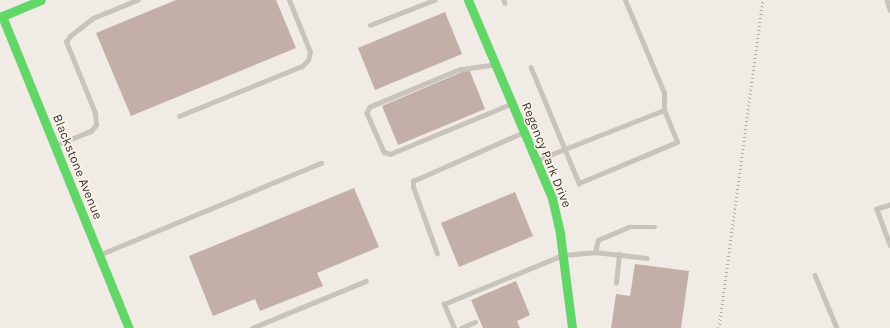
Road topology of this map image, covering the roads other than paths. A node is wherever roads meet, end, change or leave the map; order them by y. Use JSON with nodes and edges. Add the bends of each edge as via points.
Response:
{"nodes":[{"id":1,"x":41,"y":0,"type":"edge"},
{"id":2,"x":137,"y":0,"type":"edge"},
{"id":3,"x":289,"y":0,"type":"edge"},
{"id":4,"x":434,"y":0,"type":"edge"},
{"id":5,"x":468,"y":0,"type":"edge"},
{"id":6,"x":625,"y":0,"type":"edge"},
{"id":7,"x":887,"y":0,"type":"edge"},
{"id":8,"x":890,"y":10,"type":"edge"},
{"id":9,"x":1,"y":17,"type":"edge"},
{"id":10,"x":370,"y":25,"type":"dead end"},
{"id":11,"x":496,"y":65,"type":"junction"},
{"id":12,"x":532,"y":67,"type":"dead end"},
{"id":13,"x":512,"y":104,"type":"junction"},
{"id":14,"x":664,"y":110,"type":"junction"},
{"id":15,"x":180,"y":116,"type":"dead end"},
{"id":16,"x":524,"y":132,"type":"junction"},
{"id":17,"x":54,"y":145,"type":"junction"},
{"id":18,"x":565,"y":150,"type":"junction"},
{"id":19,"x":536,"y":161,"type":"junction"},
{"id":20,"x":321,"y":163,"type":"dead end"},
{"id":21,"x":890,"y":205,"type":"edge"},
{"id":22,"x":655,"y":227,"type":"dead end"},
{"id":23,"x":890,"y":245,"type":"edge"},
{"id":24,"x":595,"y":252,"type":"junction"},
{"id":25,"x":437,"y":254,"type":"dead end"},
{"id":26,"x":619,"y":254,"type":"junction"},
{"id":27,"x":99,"y":255,"type":"junction"},
{"id":28,"x":563,"y":255,"type":"junction"},
{"id":29,"x":647,"y":258,"type":"dead end"},
{"id":30,"x":816,"y":275,"type":"dead end"},
{"id":31,"x":366,"y":281,"type":"dead end"},
{"id":32,"x":616,"y":283,"type":"dead end"},
{"id":33,"x":475,"y":322,"type":"dead end"},
{"id":34,"x":129,"y":328,"type":"edge"},
{"id":35,"x":252,"y":328,"type":"edge"},
{"id":36,"x":454,"y":328,"type":"edge"},
{"id":37,"x":460,"y":328,"type":"edge"},
{"id":38,"x":572,"y":328,"type":"edge"},
{"id":39,"x":837,"y":328,"type":"edge"}],
"edges":[{"from":1,"to":9,"type":"street"},
{"from":2,"to":17,"type":"lane","via":[[93,18],[66,42],[95,114],[96,125],[91,131]]},
{"from":3,"to":15,"type":"lane","via":[[310,52],[308,60],[302,66]]},
{"from":4,"to":10,"type":"lane"},
{"from":5,"to":11,"type":"street","name":"Regency Park Drive"},
{"from":6,"to":14,"type":"lane","via":[[664,93]]},
{"from":7,"to":8,"type":"lane"},
{"from":9,"to":17,"type":"street","name":"Blackstone Avenue"},
{"from":11,"to":13,"type":"street","name":"Regency Park Drive"},
{"from":11,"to":13,"type":"lane","via":[[459,70],[370,107],[367,113],[384,152],[390,154]]},
{"from":12,"to":18,"type":"lane"},
{"from":13,"to":16,"type":"street","name":"Regency Park Drive"},
{"from":14,"to":18,"type":"lane"},
{"from":14,"to":18,"type":"lane","via":[[678,142],[579,183]]},
{"from":16,"to":19,"type":"street","name":"Regency Park Drive"},
{"from":16,"to":25,"type":"lane","via":[[413,181]]},
{"from":17,"to":27,"type":"street","name":"Blackstone Avenue"},
{"from":18,"to":19,"type":"lane"},
{"from":19,"to":28,"type":"street","name":"Regency Park Drive","via":[[557,217]]},
{"from":20,"to":27,"type":"lane"},
{"from":21,"to":23,"type":"lane","via":[[878,209]]},
{"from":22,"to":24,"type":"lane","via":[[629,227],[598,240]]},
{"from":24,"to":26,"type":"lane"},
{"from":24,"to":28,"type":"lane"},
{"from":26,"to":29,"type":"lane"},
{"from":26,"to":32,"type":"lane"},
{"from":27,"to":34,"type":"street","name":"Blackstone Avenue"},
{"from":28,"to":36,"type":"lane","via":[[444,304]]},
{"from":28,"to":38,"type":"street","name":"Regency Park Drive"},
{"from":30,"to":39,"type":"lane"},
{"from":31,"to":35,"type":"lane"},
{"from":33,"to":37,"type":"lane"}]}
